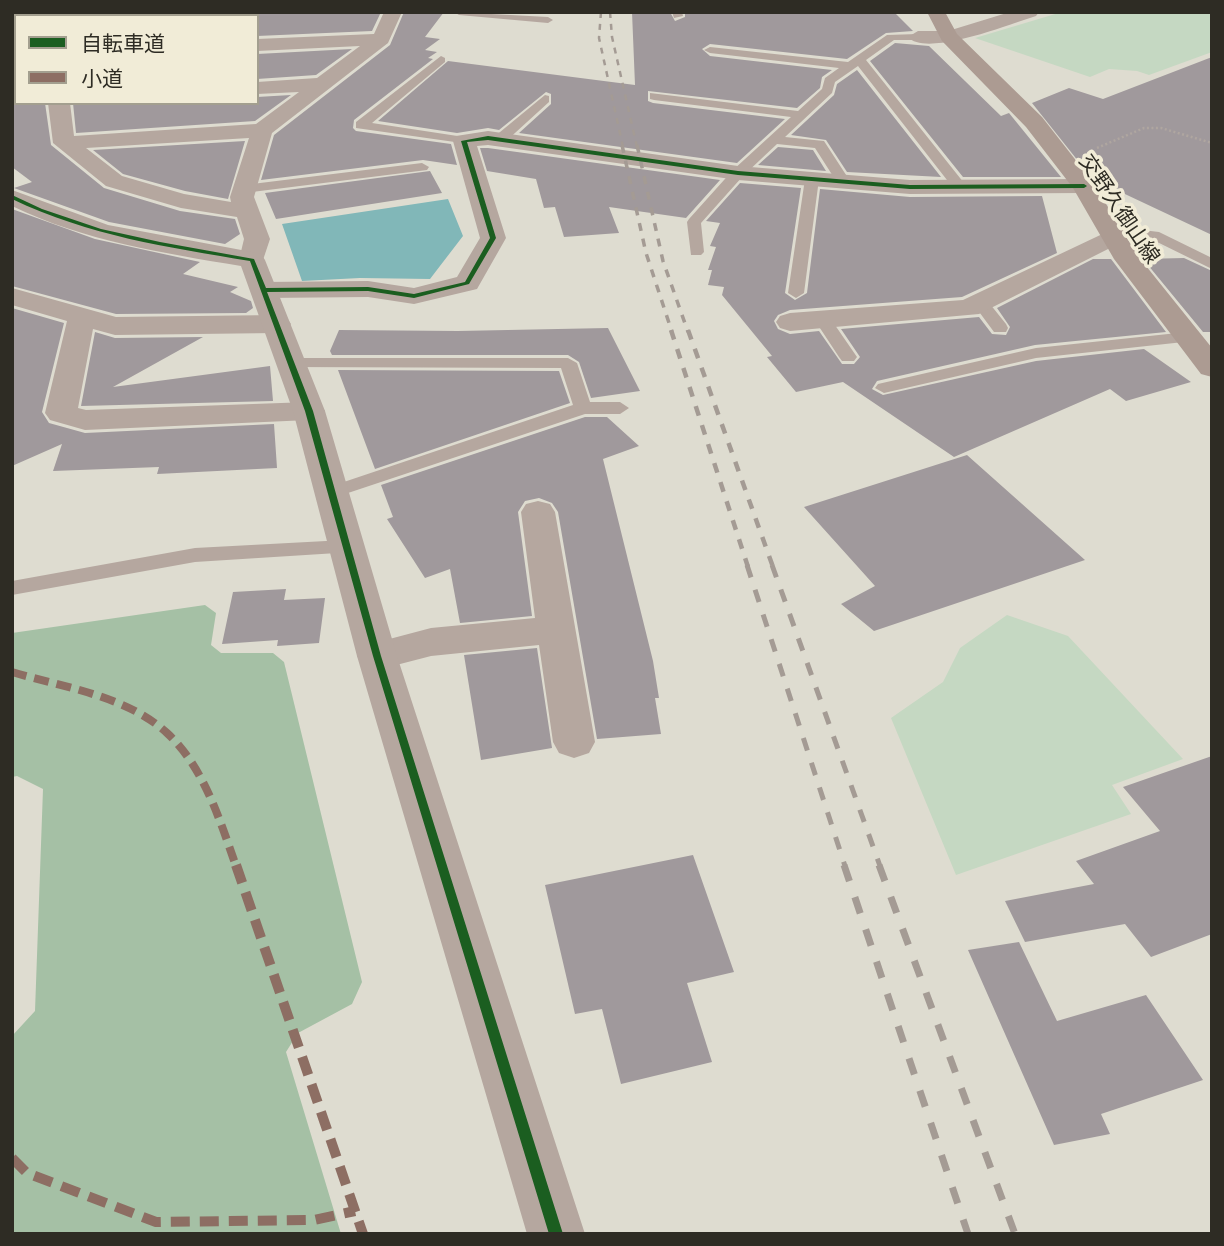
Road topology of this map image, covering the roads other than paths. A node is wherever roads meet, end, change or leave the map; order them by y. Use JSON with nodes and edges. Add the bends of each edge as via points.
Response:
{"nodes":[{"id":1,"x":163,"y":12,"type":"edge"},
{"id":2,"x":393,"y":12,"type":"edge"},
{"id":3,"x":936,"y":12,"type":"edge"},
{"id":4,"x":1031,"y":12,"type":"edge"},
{"id":5,"x":102,"y":14,"type":"edge"},
{"id":6,"x":455,"y":15,"type":"edge"},
{"id":7,"x":524,"y":15,"type":"edge"},
{"id":8,"x":548,"y":20,"type":"dead end"},
{"id":9,"x":918,"y":37,"type":"joint"},
{"id":10,"x":950,"y":37,"type":"junction"},
{"id":11,"x":381,"y":39,"type":"junction"},
{"id":12,"x":259,"y":45,"type":"edge"},
{"id":13,"x":710,"y":50,"type":"dead end"},
{"id":14,"x":441,"y":60,"type":"dead end"},
{"id":15,"x":855,"y":63,"type":"junction"},
{"id":16,"x":321,"y":85,"type":"junction"},
{"id":17,"x":259,"y":88,"type":"edge"},
{"id":18,"x":654,"y":96,"type":"dead end"},
{"id":19,"x":545,"y":99,"type":"dead end"},
{"id":20,"x":59,"y":105,"type":"edge"},
{"id":21,"x":801,"y":115,"type":"junction"},
{"id":22,"x":262,"y":131,"type":"junction"},
{"id":23,"x":499,"y":139,"type":"junction"},
{"id":24,"x":776,"y":140,"type":"junction"},
{"id":25,"x":464,"y":141,"type":"junction"},
{"id":26,"x":64,"y":143,"type":"junction"},
{"id":27,"x":422,"y":167,"type":"dead end"},
{"id":28,"x":738,"y":173,"type":"junction"},
{"id":29,"x":812,"y":179,"type":"junction"},
{"id":30,"x":843,"y":181,"type":"junction"},
{"id":31,"x":959,"y":186,"type":"junction"},
{"id":32,"x":1084,"y":186,"type":"junction"},
{"id":33,"x":12,"y":197,"type":"edge"},
{"id":34,"x":247,"y":201,"type":"junction"},
{"id":35,"x":1111,"y":234,"type":"junction"},
{"id":36,"x":696,"y":252,"type":"dead end"},
{"id":37,"x":1212,"y":264,"type":"edge"},
{"id":38,"x":264,"y":291,"type":"junction"},
{"id":39,"x":796,"y":293,"type":"dead end"},
{"id":40,"x":12,"y":296,"type":"edge"},
{"id":41,"x":980,"y":302,"type":"junction"},
{"id":42,"x":82,"y":315,"type":"junction"},
{"id":43,"x":822,"y":319,"type":"junction"},
{"id":44,"x":790,"y":322,"type":"dead end"},
{"id":45,"x":1000,"y":328,"type":"dead end"},
{"id":46,"x":1187,"y":337,"type":"junction"},
{"id":47,"x":848,"y":357,"type":"dead end"},
{"id":48,"x":290,"y":363,"type":"junction"},
{"id":49,"x":1212,"y":368,"type":"edge"},
{"id":50,"x":884,"y":388,"type":"dead end"},
{"id":51,"x":583,"y":408,"type":"junction"},
{"id":52,"x":620,"y":408,"type":"dead end"},
{"id":53,"x":309,"y":411,"type":"junction"},
{"id":54,"x":330,"y":493,"type":"junction"},
{"id":55,"x":538,"y":512,"type":"dead end"},
{"id":56,"x":345,"y":547,"type":"junction"},
{"id":57,"x":12,"y":587,"type":"edge"},
{"id":58,"x":556,"y":630,"type":"junction"},
{"id":59,"x":377,"y":656,"type":"junction"},
{"id":60,"x":574,"y":743,"type":"dead end"},
{"id":61,"x":556,"y":1234,"type":"edge"}],
"edges":[{"from":1,"to":5,"type":"street"},
{"from":2,"to":11,"type":"street"},
{"from":3,"to":10,"type":"main road","name":"交野久御山線"},
{"from":4,"to":10,"type":"street"},
{"from":6,"to":7,"type":"lane"},
{"from":7,"to":8,"type":"lane"},
{"from":9,"to":10,"type":"street"},
{"from":9,"to":15,"type":"lane","via":[[891,37]]},
{"from":10,"to":32,"type":"main road","name":"交野久御山線","via":[[1034,122]]},
{"from":11,"to":12,"type":"street"},
{"from":11,"to":16,"type":"street"},
{"from":13,"to":15,"type":"lane"},
{"from":14,"to":25,"type":"lane","via":[[361,125]]},
{"from":15,"to":21,"type":"lane","via":[[829,81],[828,90]]},
{"from":15,"to":31,"type":"lane"},
{"from":16,"to":17,"type":"street"},
{"from":16,"to":22,"type":"street"},
{"from":18,"to":21,"type":"lane"},
{"from":19,"to":23,"type":"lane"},
{"from":20,"to":26,"type":"street"},
{"from":21,"to":24,"type":"lane"},
{"from":22,"to":26,"type":"street"},
{"from":22,"to":34,"type":"street"},
{"from":23,"to":25,"type":"street"},
{"from":23,"to":28,"type":"street"},
{"from":24,"to":28,"type":"lane"},
{"from":24,"to":30,"type":"lane","via":[[819,144]]},
{"from":25,"to":38,"type":"street","via":[[494,238],[467,283],[414,296],[368,289]]},
{"from":26,"to":34,"type":"street","via":[[114,181],[181,201]]},
{"from":27,"to":34,"type":"lane"},
{"from":28,"to":29,"type":"street"},
{"from":28,"to":36,"type":"lane","via":[[694,222]]},
{"from":29,"to":30,"type":"street"},
{"from":29,"to":39,"type":"lane"},
{"from":30,"to":31,"type":"street"},
{"from":31,"to":32,"type":"street"},
{"from":32,"to":35,"type":"main road","name":"交野久御山線"},
{"from":33,"to":38,"type":"street","via":[[74,224],[131,239]]},
{"from":34,"to":38,"type":"street"},
{"from":35,"to":37,"type":"lane","via":[[1154,235]]},
{"from":35,"to":41,"type":"street"},
{"from":35,"to":46,"type":"main road","name":"交野久御山線"},
{"from":38,"to":42,"type":"street","via":[[115,326]]},
{"from":38,"to":48,"type":"street"},
{"from":40,"to":42,"type":"street"},
{"from":41,"to":43,"type":"street","via":[[969,308]]},
{"from":41,"to":45,"type":"lane"},
{"from":42,"to":53,"type":"street","via":[[61,414],[85,420]]},
{"from":43,"to":44,"type":"street"},
{"from":43,"to":47,"type":"lane"},
{"from":46,"to":49,"type":"main road","name":"交野久御山線"},
{"from":46,"to":50,"type":"lane","via":[[1036,353]]},
{"from":48,"to":51,"type":"lane","via":[[568,362]]},
{"from":48,"to":53,"type":"street"},
{"from":51,"to":52,"type":"lane"},
{"from":51,"to":54,"type":"lane"},
{"from":53,"to":54,"type":"street"},
{"from":54,"to":56,"type":"street"},
{"from":55,"to":58,"type":"street"},
{"from":56,"to":57,"type":"lane","via":[[195,555]]},
{"from":56,"to":59,"type":"street"},
{"from":58,"to":59,"type":"street","via":[[431,642]]},
{"from":58,"to":60,"type":"street"},
{"from":59,"to":61,"type":"street"}]}
